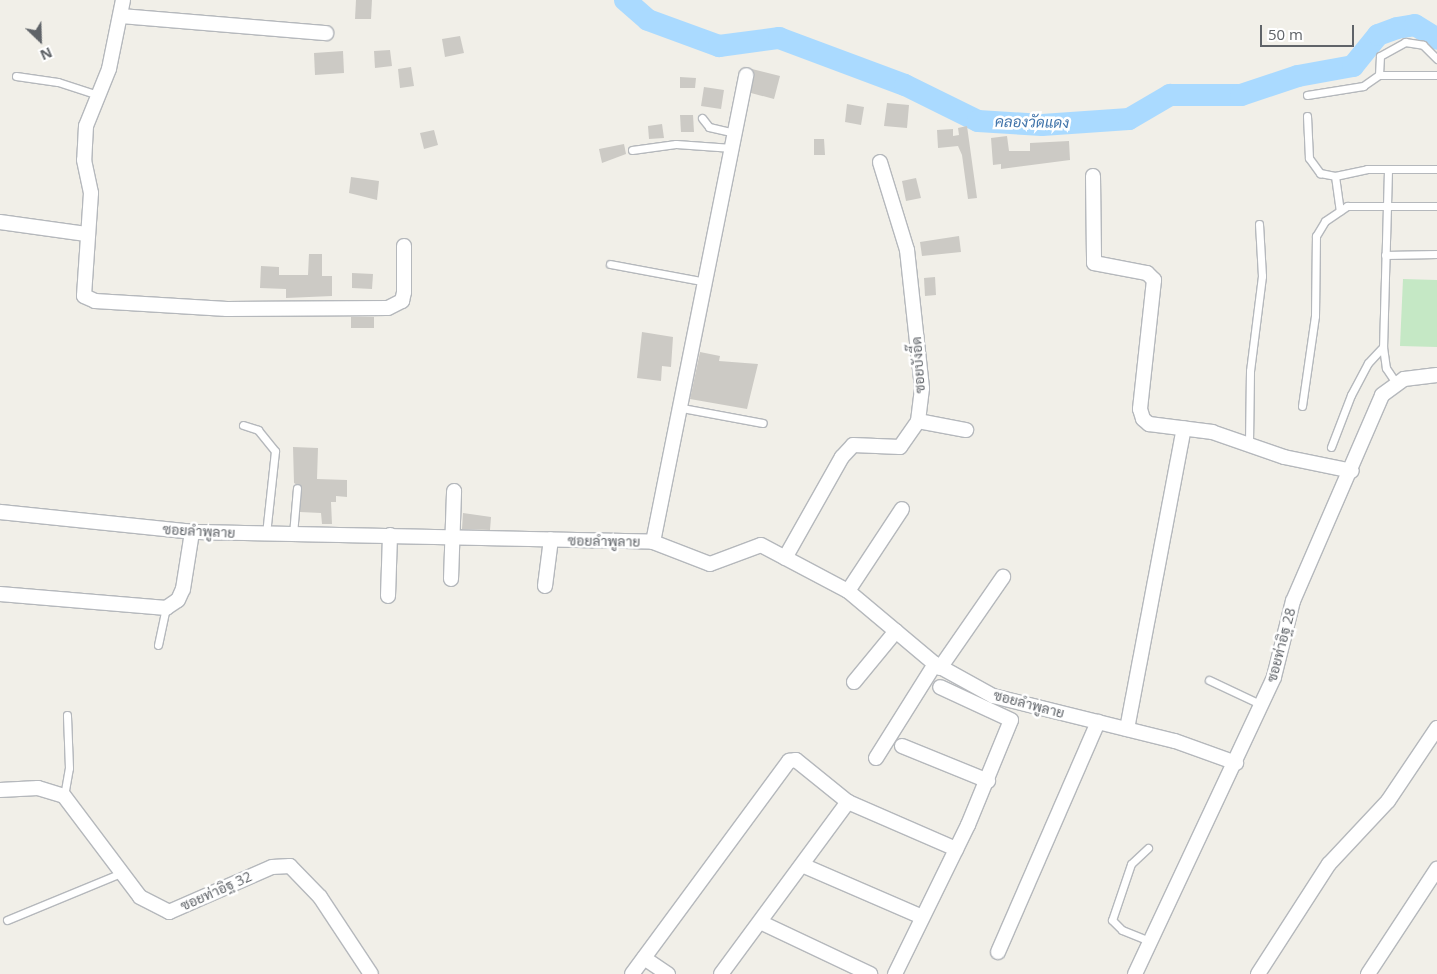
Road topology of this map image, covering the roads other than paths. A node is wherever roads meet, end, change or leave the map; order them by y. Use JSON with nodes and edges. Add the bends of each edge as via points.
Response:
{"nodes":[{"id":1,"x":123,"y":0,"type":"edge"},
{"id":2,"x":122,"y":16,"type":"junction"},
{"id":3,"x":326,"y":33,"type":"dead end"},
{"id":4,"x":1437,"y":59,"type":"edge"},
{"id":5,"x":746,"y":75,"type":"dead end"},
{"id":6,"x":1379,"y":75,"type":"junction"},
{"id":7,"x":16,"y":76,"type":"dead end"},
{"id":8,"x":1437,"y":76,"type":"edge"},
{"id":9,"x":1307,"y":94,"type":"dead end"},
{"id":10,"x":98,"y":95,"type":"junction"},
{"id":11,"x":1308,"y":116,"type":"dead end"},
{"id":12,"x":702,"y":118,"type":"dead end"},
{"id":13,"x":734,"y":134,"type":"junction"},
{"id":14,"x":732,"y":148,"type":"junction"},
{"id":15,"x":632,"y":150,"type":"dead end"},
{"id":16,"x":880,"y":162,"type":"dead end"},
{"id":17,"x":1437,"y":168,"type":"edge"},
{"id":18,"x":1388,"y":170,"type":"junction"},
{"id":19,"x":1093,"y":176,"type":"dead end"},
{"id":20,"x":1335,"y":176,"type":"junction"},
{"id":21,"x":1387,"y":206,"type":"junction"},
{"id":22,"x":1437,"y":206,"type":"edge"},
{"id":23,"x":1340,"y":211,"type":"junction"},
{"id":24,"x":0,"y":222,"type":"edge"},
{"id":25,"x":1259,"y":224,"type":"dead end"},
{"id":26,"x":86,"y":234,"type":"junction"},
{"id":27,"x":404,"y":246,"type":"dead end"},
{"id":28,"x":1437,"y":254,"type":"edge"},
{"id":29,"x":1385,"y":255,"type":"junction"},
{"id":30,"x":610,"y":264,"type":"dead end"},
{"id":31,"x":706,"y":282,"type":"junction"},
{"id":32,"x":1382,"y":347,"type":"junction"},
{"id":33,"x":1437,"y":375,"type":"edge"},
{"id":34,"x":1396,"y":383,"type":"junction"},
{"id":35,"x":1302,"y":406,"type":"dead end"},
{"id":36,"x":682,"y":408,"type":"junction"},
{"id":37,"x":918,"y":421,"type":"junction"},
{"id":38,"x":762,"y":423,"type":"dead end"},
{"id":39,"x":243,"y":425,"type":"dead end"},
{"id":40,"x":1184,"y":428,"type":"junction"},
{"id":41,"x":966,"y":430,"type":"dead end"},
{"id":42,"x":1249,"y":442,"type":"junction"},
{"id":43,"x":1331,"y":447,"type":"dead end"},
{"id":44,"x":1352,"y":471,"type":"junction"},
{"id":45,"x":297,"y":488,"type":"dead end"},
{"id":46,"x":454,"y":491,"type":"dead end"},
{"id":47,"x":902,"y":509,"type":"dead end"},
{"id":48,"x":0,"y":512,"type":"edge"},
{"id":49,"x":192,"y":532,"type":"junction"},
{"id":50,"x":266,"y":534,"type":"junction"},
{"id":51,"x":293,"y":534,"type":"junction"},
{"id":52,"x":390,"y":535,"type":"junction"},
{"id":53,"x":451,"y":537,"type":"junction"},
{"id":54,"x":552,"y":539,"type":"junction"},
{"id":55,"x":653,"y":542,"type":"junction"},
{"id":56,"x":785,"y":558,"type":"junction"},
{"id":57,"x":1003,"y":577,"type":"dead end"},
{"id":58,"x":451,"y":579,"type":"dead end"},
{"id":59,"x":545,"y":586,"type":"dead end"},
{"id":60,"x":848,"y":591,"type":"junction"},
{"id":61,"x":0,"y":594,"type":"edge"},
{"id":62,"x":388,"y":596,"type":"dead end"},
{"id":63,"x":166,"y":608,"type":"junction"},
{"id":64,"x":896,"y":631,"type":"junction"},
{"id":65,"x":158,"y":645,"type":"dead end"},
{"id":66,"x":938,"y":666,"type":"junction"},
{"id":67,"x":1209,"y":680,"type":"dead end"},
{"id":68,"x":854,"y":682,"type":"dead end"},
{"id":69,"x":940,"y":687,"type":"dead end"},
{"id":70,"x":1262,"y":705,"type":"junction"},
{"id":71,"x":67,"y":715,"type":"dead end"},
{"id":72,"x":1098,"y":722,"type":"junction"},
{"id":73,"x":1437,"y":728,"type":"edge"},
{"id":74,"x":1127,"y":729,"type":"junction"},
{"id":75,"x":902,"y":746,"type":"dead end"},
{"id":76,"x":876,"y":758,"type":"dead end"},
{"id":77,"x":1236,"y":763,"type":"junction"},
{"id":78,"x":988,"y":781,"type":"junction"},
{"id":79,"x":0,"y":790,"type":"edge"},
{"id":80,"x":64,"y":796,"type":"junction"},
{"id":81,"x":848,"y":802,"type":"junction"},
{"id":82,"x":956,"y":848,"type":"junction"},
{"id":83,"x":1148,"y":848,"type":"dead end"},
{"id":84,"x":802,"y":865,"type":"junction"},
{"id":85,"x":1437,"y":869,"type":"edge"},
{"id":86,"x":121,"y":874,"type":"junction"},
{"id":87,"x":922,"y":917,"type":"junction"},
{"id":88,"x":7,"y":920,"type":"dead end"},
{"id":89,"x":760,"y":922,"type":"junction"},
{"id":90,"x":1151,"y":942,"type":"junction"},
{"id":91,"x":998,"y":952,"type":"dead end"},
{"id":92,"x":644,"y":958,"type":"junction"},
{"id":93,"x":371,"y":974,"type":"edge"},
{"id":94,"x":632,"y":974,"type":"edge"},
{"id":95,"x":668,"y":974,"type":"edge"},
{"id":96,"x":721,"y":974,"type":"edge"},
{"id":97,"x":870,"y":974,"type":"edge"},
{"id":98,"x":895,"y":974,"type":"edge"},
{"id":99,"x":1135,"y":974,"type":"edge"},
{"id":100,"x":1258,"y":974,"type":"edge"},
{"id":101,"x":1368,"y":974,"type":"edge"}],
"edges":[{"from":1,"to":2,"type":"street"},
{"from":2,"to":3,"type":"street"},
{"from":2,"to":10,"type":"street"},
{"from":4,"to":6,"type":"lane","via":[[1423,44],[1405,42],[1380,56]]},
{"from":5,"to":13,"type":"street"},
{"from":6,"to":8,"type":"lane"},
{"from":6,"to":9,"type":"lane","via":[[1363,86]]},
{"from":7,"to":10,"type":"lane","via":[[58,82]]},
{"from":10,"to":26,"type":"street","via":[[84,141],[91,193]]},
{"from":11,"to":20,"type":"lane","via":[[1312,166]]},
{"from":12,"to":13,"type":"lane","via":[[716,130]]},
{"from":13,"to":14,"type":"street"},
{"from":14,"to":15,"type":"lane","via":[[676,144]]},
{"from":14,"to":31,"type":"street"},
{"from":16,"to":37,"type":"street","name":"ซอยบังอี๊ด","via":[[907,250],[922,388]]},
{"from":17,"to":18,"type":"lane"},
{"from":18,"to":20,"type":"lane"},
{"from":18,"to":21,"type":"lane"},
{"from":19,"to":40,"type":"street","via":[[1094,263],[1147,273],[1154,280],[1140,409],[1143,418],[1149,424]]},
{"from":20,"to":23,"type":"lane"},
{"from":21,"to":22,"type":"lane"},
{"from":21,"to":23,"type":"lane","via":[[1368,203]]},
{"from":21,"to":29,"type":"lane"},
{"from":23,"to":35,"type":"lane","via":[[1325,220],[1316,236],[1315,316]]},
{"from":24,"to":26,"type":"street"},
{"from":25,"to":42,"type":"lane","via":[[1262,276],[1250,371]]},
{"from":26,"to":27,"type":"street","via":[[81,292],[89,300],[227,309],[396,306],[404,292]]},
{"from":28,"to":29,"type":"lane"},
{"from":29,"to":32,"type":"lane"},
{"from":30,"to":31,"type":"lane"},
{"from":31,"to":36,"type":"street"},
{"from":32,"to":34,"type":"lane","via":[[1386,368]]},
{"from":32,"to":43,"type":"lane","via":[[1368,363],[1351,395]]},
{"from":33,"to":34,"type":"street"},
{"from":34,"to":44,"type":"street","name":"ซอยท่าอิฐ 28","via":[[1382,395]]},
{"from":36,"to":38,"type":"lane"},
{"from":36,"to":55,"type":"street"},
{"from":37,"to":41,"type":"street"},
{"from":37,"to":56,"type":"street","name":"ซอยบังอี๊ด","via":[[900,447],[853,445],[842,457]]},
{"from":39,"to":50,"type":"lane","via":[[265,436],[275,450]]},
{"from":40,"to":42,"type":"street"},
{"from":40,"to":74,"type":"street"},
{"from":42,"to":44,"type":"street","via":[[1284,457]]},
{"from":44,"to":70,"type":"street","name":"ซอยท่าอิฐ 28","via":[[1293,601],[1279,662]]},
{"from":45,"to":51,"type":"lane"},
{"from":46,"to":53,"type":"street"},
{"from":47,"to":60,"type":"street"},
{"from":48,"to":49,"type":"street","name":"ซอยลำพูลาย"},
{"from":49,"to":50,"type":"street","name":"ซอยลำพูลาย"},
{"from":49,"to":63,"type":"street","via":[[183,589],[178,600]]},
{"from":50,"to":51,"type":"street","name":"ซอยลำพูลาย"},
{"from":51,"to":52,"type":"street","name":"ซอยลำพูลาย"},
{"from":52,"to":53,"type":"street","name":"ซอยลำพูลาย"},
{"from":52,"to":62,"type":"street"},
{"from":53,"to":54,"type":"street","name":"ซอยลำพูลาย"},
{"from":53,"to":58,"type":"street"},
{"from":54,"to":55,"type":"street","name":"ซอยลำพูลาย"},
{"from":54,"to":59,"type":"street"},
{"from":55,"to":56,"type":"street","name":"ซอยลำพูลาย","via":[[710,564],[761,545]]},
{"from":56,"to":60,"type":"street","name":"ซอยลำพูลาย"},
{"from":57,"to":66,"type":"street"},
{"from":60,"to":64,"type":"street","name":"ซอยลำพูลาย"},
{"from":61,"to":63,"type":"street"},
{"from":63,"to":65,"type":"lane"},
{"from":64,"to":66,"type":"street","name":"ซอยลำพูลาย"},
{"from":64,"to":68,"type":"street"},
{"from":66,"to":72,"type":"street","name":"ซอยลำพูลาย","via":[[993,696]]},
{"from":66,"to":76,"type":"street"},
{"from":67,"to":70,"type":"lane"},
{"from":69,"to":78,"type":"street","via":[[1011,720]]},
{"from":70,"to":77,"type":"street","name":"ซอยท่าอิฐ 28"},
{"from":71,"to":80,"type":"lane","via":[[69,768]]},
{"from":72,"to":74,"type":"street","name":"ซอยลำพูลาย"},
{"from":72,"to":91,"type":"street"},
{"from":73,"to":100,"type":"street","via":[[1388,801],[1329,864]]},
{"from":74,"to":77,"type":"street","name":"ซอยลำพูลาย"},
{"from":75,"to":78,"type":"street"},
{"from":77,"to":90,"type":"street","name":"ซอยท่าอิฐ 28"},
{"from":78,"to":82,"type":"street"},
{"from":79,"to":80,"type":"street","via":[[38,788]]},
{"from":80,"to":86,"type":"street","name":"ซอยท่าอิฐ 32"},
{"from":81,"to":82,"type":"street"},
{"from":81,"to":84,"type":"street"},
{"from":81,"to":92,"type":"street","via":[[796,760],[783,764]]},
{"from":82,"to":87,"type":"street"},
{"from":83,"to":90,"type":"lane","via":[[1131,864],[1112,920],[1122,930]]},
{"from":84,"to":87,"type":"street"},
{"from":84,"to":89,"type":"street"},
{"from":85,"to":101,"type":"street"},
{"from":86,"to":88,"type":"lane"},
{"from":86,"to":93,"type":"street","name":"ซอยท่าอิฐ 32","via":[[140,897],[169,912],[272,867],[290,866],[320,897]]},
{"from":87,"to":98,"type":"street"},
{"from":89,"to":96,"type":"street"},
{"from":89,"to":97,"type":"street"},
{"from":90,"to":99,"type":"street","name":"ซอยท่าอิฐ 28"},
{"from":92,"to":94,"type":"street"},
{"from":92,"to":95,"type":"street"}]}
